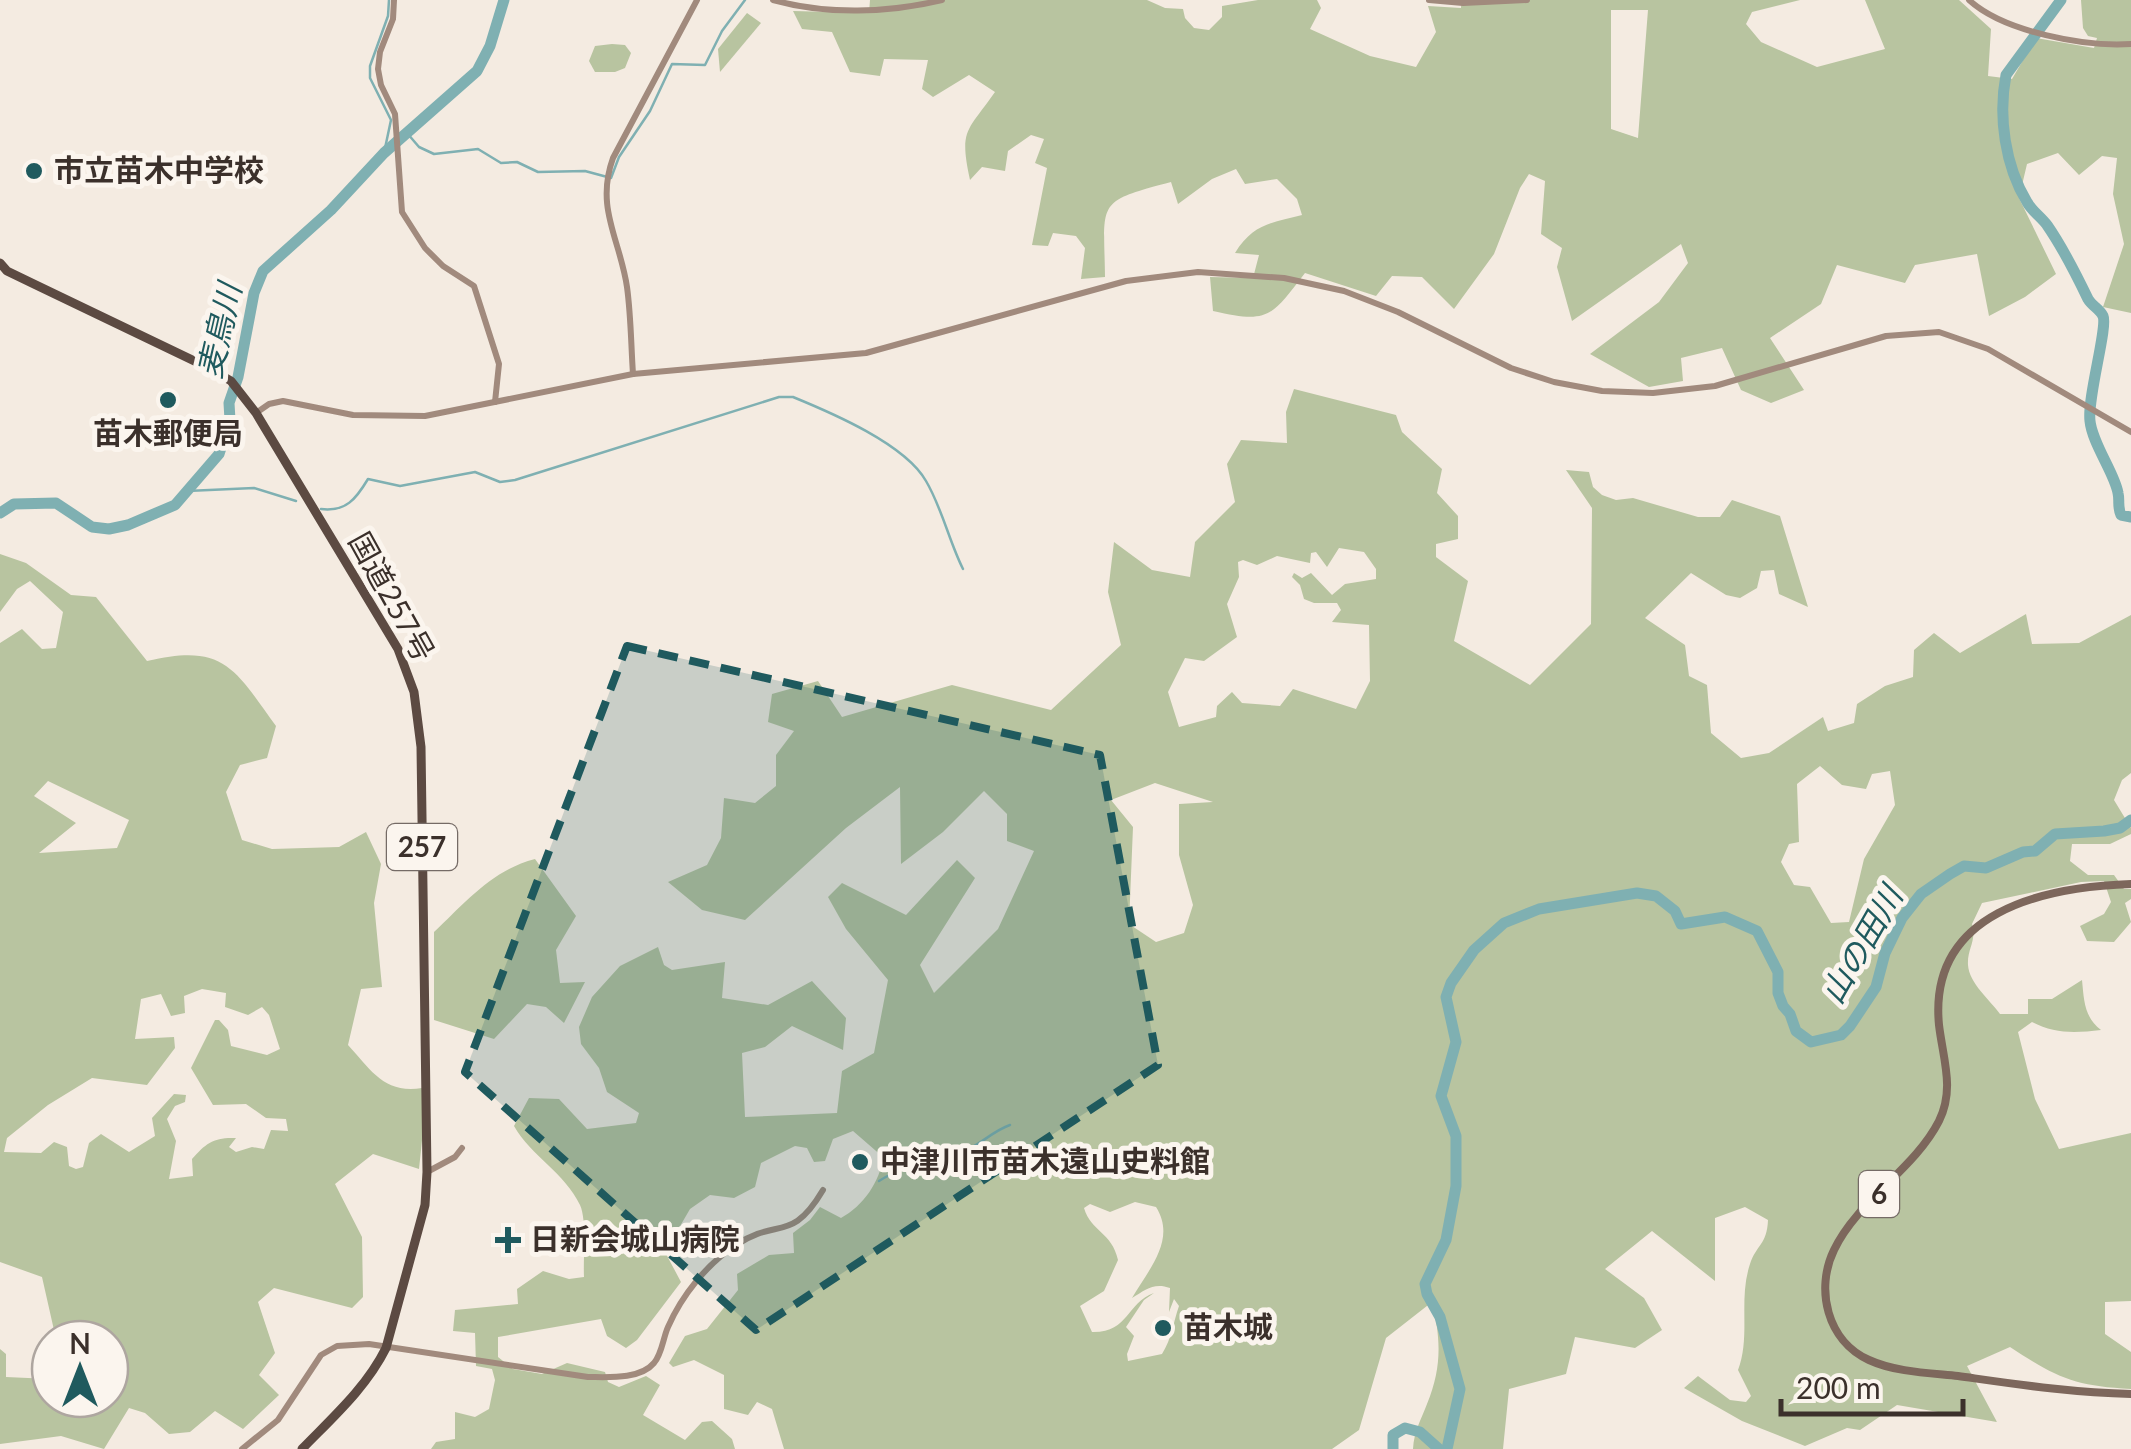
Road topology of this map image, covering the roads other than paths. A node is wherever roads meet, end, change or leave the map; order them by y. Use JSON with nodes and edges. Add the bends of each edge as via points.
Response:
{"nodes":[{"id":1,"x":394,"y":0,"type":"edge"},
{"id":2,"x":697,"y":0,"type":"edge"},
{"id":3,"x":773,"y":0,"type":"edge"},
{"id":4,"x":942,"y":0,"type":"edge"},
{"id":5,"x":1429,"y":0,"type":"edge"},
{"id":6,"x":1527,"y":0,"type":"edge"},
{"id":7,"x":1969,"y":0,"type":"edge"},
{"id":8,"x":2131,"y":44,"type":"edge"},
{"id":9,"x":0,"y":263,"type":"edge"},
{"id":10,"x":632,"y":374,"type":"junction"},
{"id":11,"x":496,"y":402,"type":"junction"},
{"id":12,"x":256,"y":413,"type":"junction"},
{"id":13,"x":2131,"y":432,"type":"edge"},
{"id":14,"x":2131,"y":884,"type":"edge"},
{"id":15,"x":462,"y":1148,"type":"dead end"},
{"id":16,"x":428,"y":1172,"type":"junction"},
{"id":17,"x":823,"y":1190,"type":"dead end"},
{"id":18,"x":386,"y":1348,"type":"junction"},
{"id":19,"x":2131,"y":1394,"type":"edge"},
{"id":20,"x":242,"y":1449,"type":"edge"},
{"id":21,"x":302,"y":1449,"type":"edge"}],
"edges":[{"from":1,"to":11,"type":"street","via":[[378,69],[395,114],[402,212],[424,248],[474,286],[499,364]]},
{"from":2,"to":10,"type":"street","via":[[613,158],[605,186],[626,283]]},
{"from":3,"to":4,"type":"street","via":[[868,10]]},
{"from":5,"to":6,"type":"street"},
{"from":7,"to":8,"type":"street","via":[[2024,28]]},
{"from":9,"to":12,"type":"highway","name":"国道257号","number":"257","via":[[230,381]]},
{"from":10,"to":11,"type":"street"},
{"from":10,"to":13,"type":"street","via":[[866,353],[1126,281],[1237,273],[1344,291],[1511,368],[1602,391],[1653,394],[1715,386],[1886,336],[1939,332],[1988,349]]},
{"from":11,"to":12,"type":"street","via":[[393,417],[283,402]]},
{"from":12,"to":16,"type":"highway","name":"国道257号","number":"257","via":[[398,649],[414,692],[421,747]]},
{"from":14,"to":19,"type":"main road","number":"6","via":[[2090,886],[2016,904],[1965,936],[1946,970],[1938,1004],[1947,1102],[1928,1139],[1836,1246],[1824,1290],[1838,1335],[1872,1362]]},
{"from":15,"to":16,"type":"street"},
{"from":16,"to":18,"type":"highway","name":"国道257号","number":"257"},
{"from":17,"to":18,"type":"street","via":[[798,1223],[750,1236],[704,1272],[646,1369],[588,1377]]},
{"from":18,"to":20,"type":"street","via":[[356,1343],[328,1349],[278,1420]]},
{"from":18,"to":21,"type":"highway","name":"国道257号","number":"257","via":[[359,1391]]}]}
